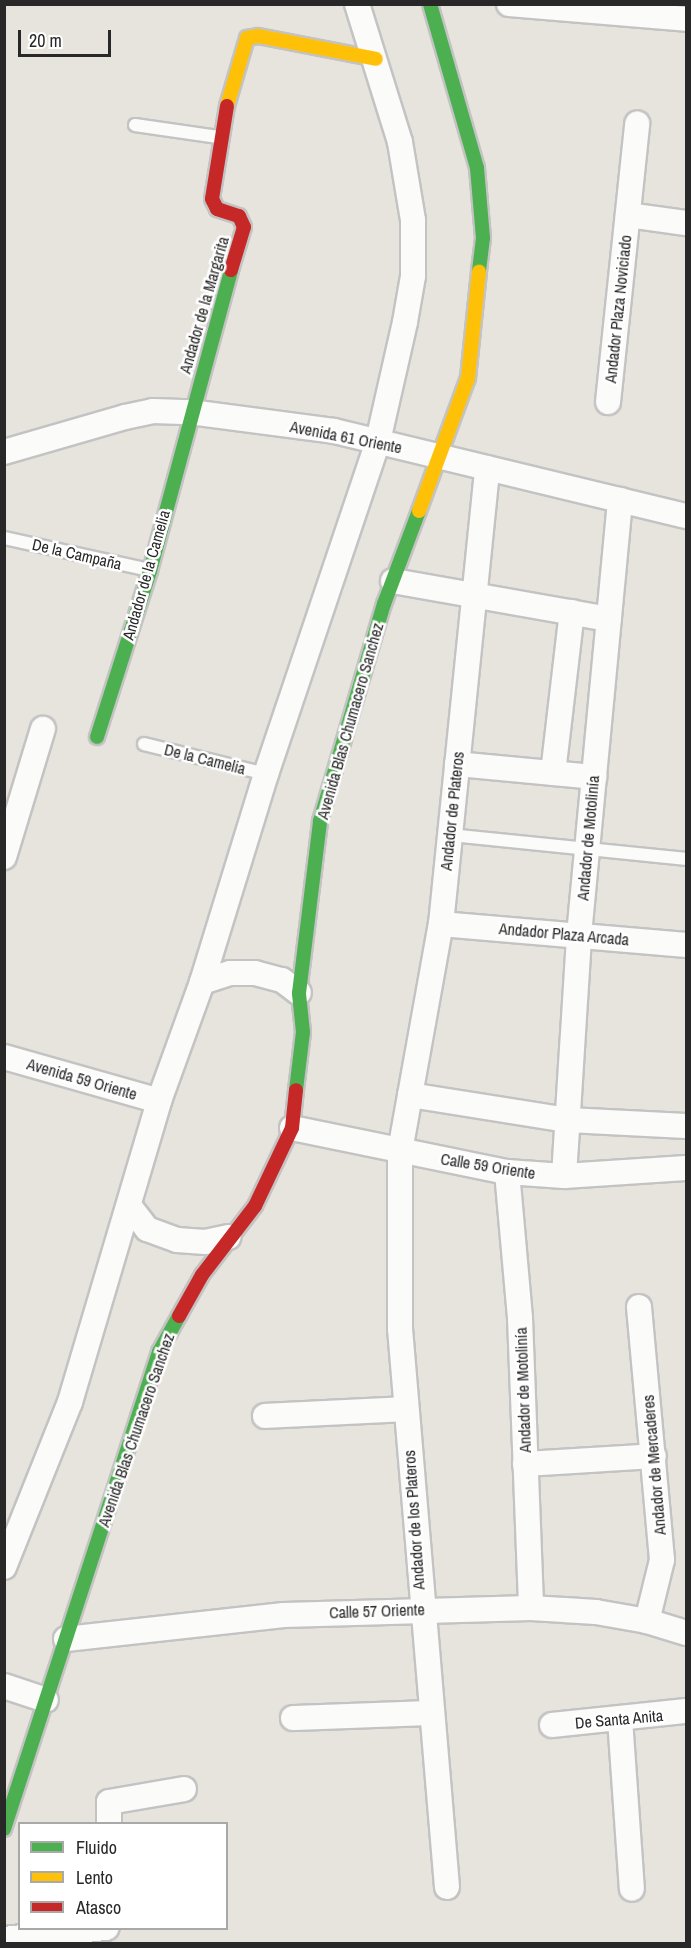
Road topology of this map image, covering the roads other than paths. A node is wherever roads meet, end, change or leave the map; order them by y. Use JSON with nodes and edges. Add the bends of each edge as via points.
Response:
{"nodes":[{"id":1,"x":357,"y":4,"type":"edge"},
{"id":2,"x":444,"y":4,"type":"edge"},
{"id":3,"x":508,"y":4,"type":"edge"},
{"id":4,"x":431,"y":5,"type":"edge"},
{"id":5,"x":687,"y":19,"type":"edge"},
{"id":6,"x":376,"y":59,"type":"junction"},
{"id":7,"x":637,"y":124,"type":"dead end"},
{"id":8,"x":135,"y":125,"type":"dead end"},
{"id":9,"x":219,"y":137,"type":"junction"},
{"id":10,"x":628,"y":215,"type":"junction"},
{"id":11,"x":687,"y":223,"type":"edge"},
{"id":12,"x":608,"y":402,"type":"dead end"},
{"id":13,"x":190,"y":412,"type":"junction"},
{"id":14,"x":378,"y":441,"type":"junction"},
{"id":15,"x":4,"y":452,"type":"edge"},
{"id":16,"x":439,"y":457,"type":"junction"},
{"id":17,"x":487,"y":468,"type":"junction"},
{"id":18,"x":620,"y":500,"type":"junction"},
{"id":19,"x":687,"y":516,"type":"edge"},
{"id":20,"x":4,"y":538,"type":"edge"},
{"id":21,"x":150,"y":571,"type":"junction"},
{"id":22,"x":393,"y":580,"type":"junction"},
{"id":23,"x":474,"y":594,"type":"junction"},
{"id":24,"x":572,"y":612,"type":"junction"},
{"id":25,"x":609,"y":619,"type":"junction"},
{"id":26,"x":43,"y":729,"type":"dead end"},
{"id":27,"x":97,"y":737,"type":"dead end"},
{"id":28,"x":144,"y":744,"type":"dead end"},
{"id":29,"x":457,"y":764,"type":"junction"},
{"id":30,"x":553,"y":773,"type":"junction"},
{"id":31,"x":266,"y":774,"type":"junction"},
{"id":32,"x":594,"y":777,"type":"junction"},
{"id":33,"x":450,"y":835,"type":"junction"},
{"id":34,"x":587,"y":849,"type":"junction"},
{"id":35,"x":4,"y":857,"type":"edge"},
{"id":36,"x":687,"y":859,"type":"edge"},
{"id":37,"x":441,"y":924,"type":"junction"},
{"id":38,"x":579,"y":934,"type":"junction"},
{"id":39,"x":687,"y":945,"type":"edge"},
{"id":40,"x":202,"y":982,"type":"junction"},
{"id":41,"x":299,"y":993,"type":"junction"},
{"id":42,"x":4,"y":1057,"type":"edge"},
{"id":43,"x":410,"y":1095,"type":"junction"},
{"id":44,"x":159,"y":1101,"type":"junction"},
{"id":45,"x":568,"y":1120,"type":"junction"},
{"id":46,"x":687,"y":1126,"type":"edge"},
{"id":47,"x":292,"y":1128,"type":"junction"},
{"id":48,"x":400,"y":1151,"type":"junction"},
{"id":49,"x":687,"y":1162,"type":"edge"},
{"id":50,"x":686,"y":1168,"type":"edge"},
{"id":51,"x":507,"y":1172,"type":"junction"},
{"id":52,"x":564,"y":1176,"type":"junction"},
{"id":53,"x":130,"y":1207,"type":"junction"},
{"id":54,"x":228,"y":1237,"type":"junction"},
{"id":55,"x":639,"y":1307,"type":"dead end"},
{"id":56,"x":406,"y":1409,"type":"junction"},
{"id":57,"x":266,"y":1416,"type":"dead end"},
{"id":58,"x":654,"y":1456,"type":"junction"},
{"id":59,"x":525,"y":1464,"type":"junction"},
{"id":60,"x":4,"y":1566,"type":"edge"},
{"id":61,"x":531,"y":1608,"type":"junction"},
{"id":62,"x":421,"y":1609,"type":"junction"},
{"id":63,"x":647,"y":1621,"type":"junction"},
{"id":64,"x":687,"y":1633,"type":"edge"},
{"id":65,"x":66,"y":1639,"type":"junction"},
{"id":66,"x":4,"y":1686,"type":"edge"},
{"id":67,"x":46,"y":1700,"type":"junction"},
{"id":68,"x":687,"y":1712,"type":"edge"},
{"id":69,"x":431,"y":1713,"type":"junction"},
{"id":70,"x":292,"y":1718,"type":"dead end"},
{"id":71,"x":620,"y":1719,"type":"junction"},
{"id":72,"x":552,"y":1725,"type":"dead end"},
{"id":73,"x":184,"y":1789,"type":"dead end"},
{"id":74,"x":109,"y":1822,"type":"edge"},
{"id":75,"x":4,"y":1829,"type":"edge"},
{"id":76,"x":447,"y":1887,"type":"dead end"},
{"id":77,"x":632,"y":1889,"type":"dead end"},
{"id":78,"x":101,"y":1930,"type":"edge"},
{"id":79,"x":4,"y":1939,"type":"edge"},
{"id":80,"x":50,"y":1940,"type":"edge"}],
"edges":[{"from":1,"to":6,"type":"street"},
{"from":2,"to":4,"type":"street"},
{"from":3,"to":5,"type":"street"},
{"from":4,"to":16,"type":"street","name":"Avenida Blas Chumacero Sanchez","via":[[477,168],[483,238],[468,378]]},
{"from":6,"to":9,"type":"street","name":"Andador de la Margarita","via":[[258,36],[247,38]]},
{"from":6,"to":14,"type":"street","via":[[400,142],[413,220],[413,276]]},
{"from":7,"to":10,"type":"street","name":"Andador Plaza Noviciado"},
{"from":8,"to":9,"type":"lane"},
{"from":9,"to":13,"type":"street","name":"Andador de la Margarita","via":[[212,206],[240,216],[244,228]]},
{"from":10,"to":11,"type":"street","name":"Andador Plaza Noviciado"},
{"from":10,"to":12,"type":"street","name":"Andador Plaza Noviciado"},
{"from":13,"to":14,"type":"street","name":"Avenida 61 Oriente","via":[[334,431]]},
{"from":13,"to":15,"type":"street","name":"Avenida 61 Oriente","via":[[153,411]]},
{"from":13,"to":21,"type":"street","name":"Andador de la Camelia"},
{"from":14,"to":16,"type":"street","name":"Avenida 61 Oriente"},
{"from":14,"to":31,"type":"street"},
{"from":16,"to":17,"type":"street","name":"Avenida 61 Oriente"},
{"from":16,"to":22,"type":"street","name":"Avenida Blas Chumacero Sanchez"},
{"from":17,"to":18,"type":"street","name":"Avenida 61 Oriente"},
{"from":17,"to":23,"type":"street","name":"Andador de Plateros"},
{"from":18,"to":19,"type":"street","name":"Avenida 61 Oriente"},
{"from":18,"to":25,"type":"street","name":"Andador de Motolinía"},
{"from":20,"to":21,"type":"lane","name":"De la Campaña"},
{"from":21,"to":27,"type":"street","name":"Andador de la Camelia"},
{"from":22,"to":23,"type":"street"},
{"from":22,"to":41,"type":"street","name":"Avenida Blas Chumacero Sanchez","via":[[320,821]]},
{"from":23,"to":24,"type":"street"},
{"from":23,"to":29,"type":"street","name":"Andador de Plateros"},
{"from":24,"to":25,"type":"street"},
{"from":24,"to":30,"type":"street"},
{"from":25,"to":32,"type":"street","name":"Andador de Motolinía"},
{"from":26,"to":35,"type":"street"},
{"from":28,"to":31,"type":"lane","name":"De la Camelia"},
{"from":29,"to":30,"type":"street"},
{"from":29,"to":33,"type":"street","name":"Andador de Plateros"},
{"from":30,"to":32,"type":"street"},
{"from":31,"to":40,"type":"street"},
{"from":32,"to":34,"type":"street","name":"Andador de Motolinía"},
{"from":33,"to":34,"type":"lane"},
{"from":33,"to":37,"type":"street","name":"Andador de Plateros"},
{"from":34,"to":36,"type":"lane"},
{"from":34,"to":38,"type":"street","name":"Andador de Motolinía"},
{"from":37,"to":38,"type":"street","name":"Andador Plaza Arcada"},
{"from":37,"to":43,"type":"street","name":"Andador de Plateros"},
{"from":38,"to":39,"type":"street","name":"Andador Plaza Arcada"},
{"from":38,"to":45,"type":"street","name":"Andador de Motolinía"},
{"from":40,"to":41,"type":"street","via":[[230,973],[255,973],[282,980]]},
{"from":40,"to":44,"type":"street"},
{"from":41,"to":47,"type":"street","name":"Avenida Blas Chumacero Sanchez","via":[[303,1032]]},
{"from":42,"to":44,"type":"street","name":"Avenida 59 Oriente"},
{"from":43,"to":45,"type":"street"},
{"from":43,"to":48,"type":"street","name":"Andador de Plateros"},
{"from":44,"to":53,"type":"street"},
{"from":45,"to":46,"type":"street"},
{"from":45,"to":52,"type":"street","name":"Andador de Motolinía"},
{"from":47,"to":48,"type":"street","name":"Calle 59 Oriente"},
{"from":47,"to":54,"type":"street","name":"Avenida Blas Chumacero Sanchez","via":[[255,1206]]},
{"from":48,"to":51,"type":"street","name":"Calle 59 Oriente"},
{"from":48,"to":56,"type":"street","name":"Andador de los Plateros","via":[[400,1329]]},
{"from":49,"to":50,"type":"street"},
{"from":50,"to":52,"type":"street","name":"Calle 59 Oriente"},
{"from":51,"to":52,"type":"street","name":"Calle 59 Oriente"},
{"from":51,"to":59,"type":"street","name":"Andador de Motolinía","via":[[520,1318]]},
{"from":53,"to":54,"type":"street","via":[[147,1229],[177,1240],[205,1242]]},
{"from":53,"to":60,"type":"street","via":[[70,1402]]},
{"from":54,"to":65,"type":"street","name":"Avenida Blas Chumacero Sanchez","via":[[178,1312],[159,1352]]},
{"from":55,"to":58,"type":"street","name":"Andador de Mercaderes"},
{"from":56,"to":57,"type":"street"},
{"from":56,"to":62,"type":"street","name":"Andador de los Plateros"},
{"from":58,"to":59,"type":"street"},
{"from":58,"to":63,"type":"street","name":"Andador de Mercaderes","via":[[662,1560]]},
{"from":59,"to":61,"type":"street","name":"Andador de Motolinía"},
{"from":61,"to":62,"type":"street","name":"Calle 57 Oriente"},
{"from":61,"to":63,"type":"street","name":"Calle 57 Oriente","via":[[596,1612]]},
{"from":62,"to":65,"type":"street","name":"Calle 57 Oriente","via":[[284,1615]]},
{"from":62,"to":69,"type":"street","name":"Andador de los Plateros"},
{"from":63,"to":64,"type":"street","name":"Calle 57 Oriente"},
{"from":65,"to":67,"type":"street","name":"Avenida Blas Chumacero Sanchez"},
{"from":66,"to":67,"type":"street"},
{"from":67,"to":75,"type":"street","name":"Avenida Blas Chumacero Sanchez"},
{"from":68,"to":71,"type":"street","name":"De Santa Anita"},
{"from":69,"to":70,"type":"street"},
{"from":69,"to":76,"type":"street","name":"Andador de los Plateros"},
{"from":71,"to":72,"type":"street","name":"De Santa Anita"},
{"from":71,"to":77,"type":"street"},
{"from":73,"to":74,"type":"street","via":[[109,1802]]},
{"from":78,"to":80,"type":"street"},
{"from":79,"to":80,"type":"street"}]}
